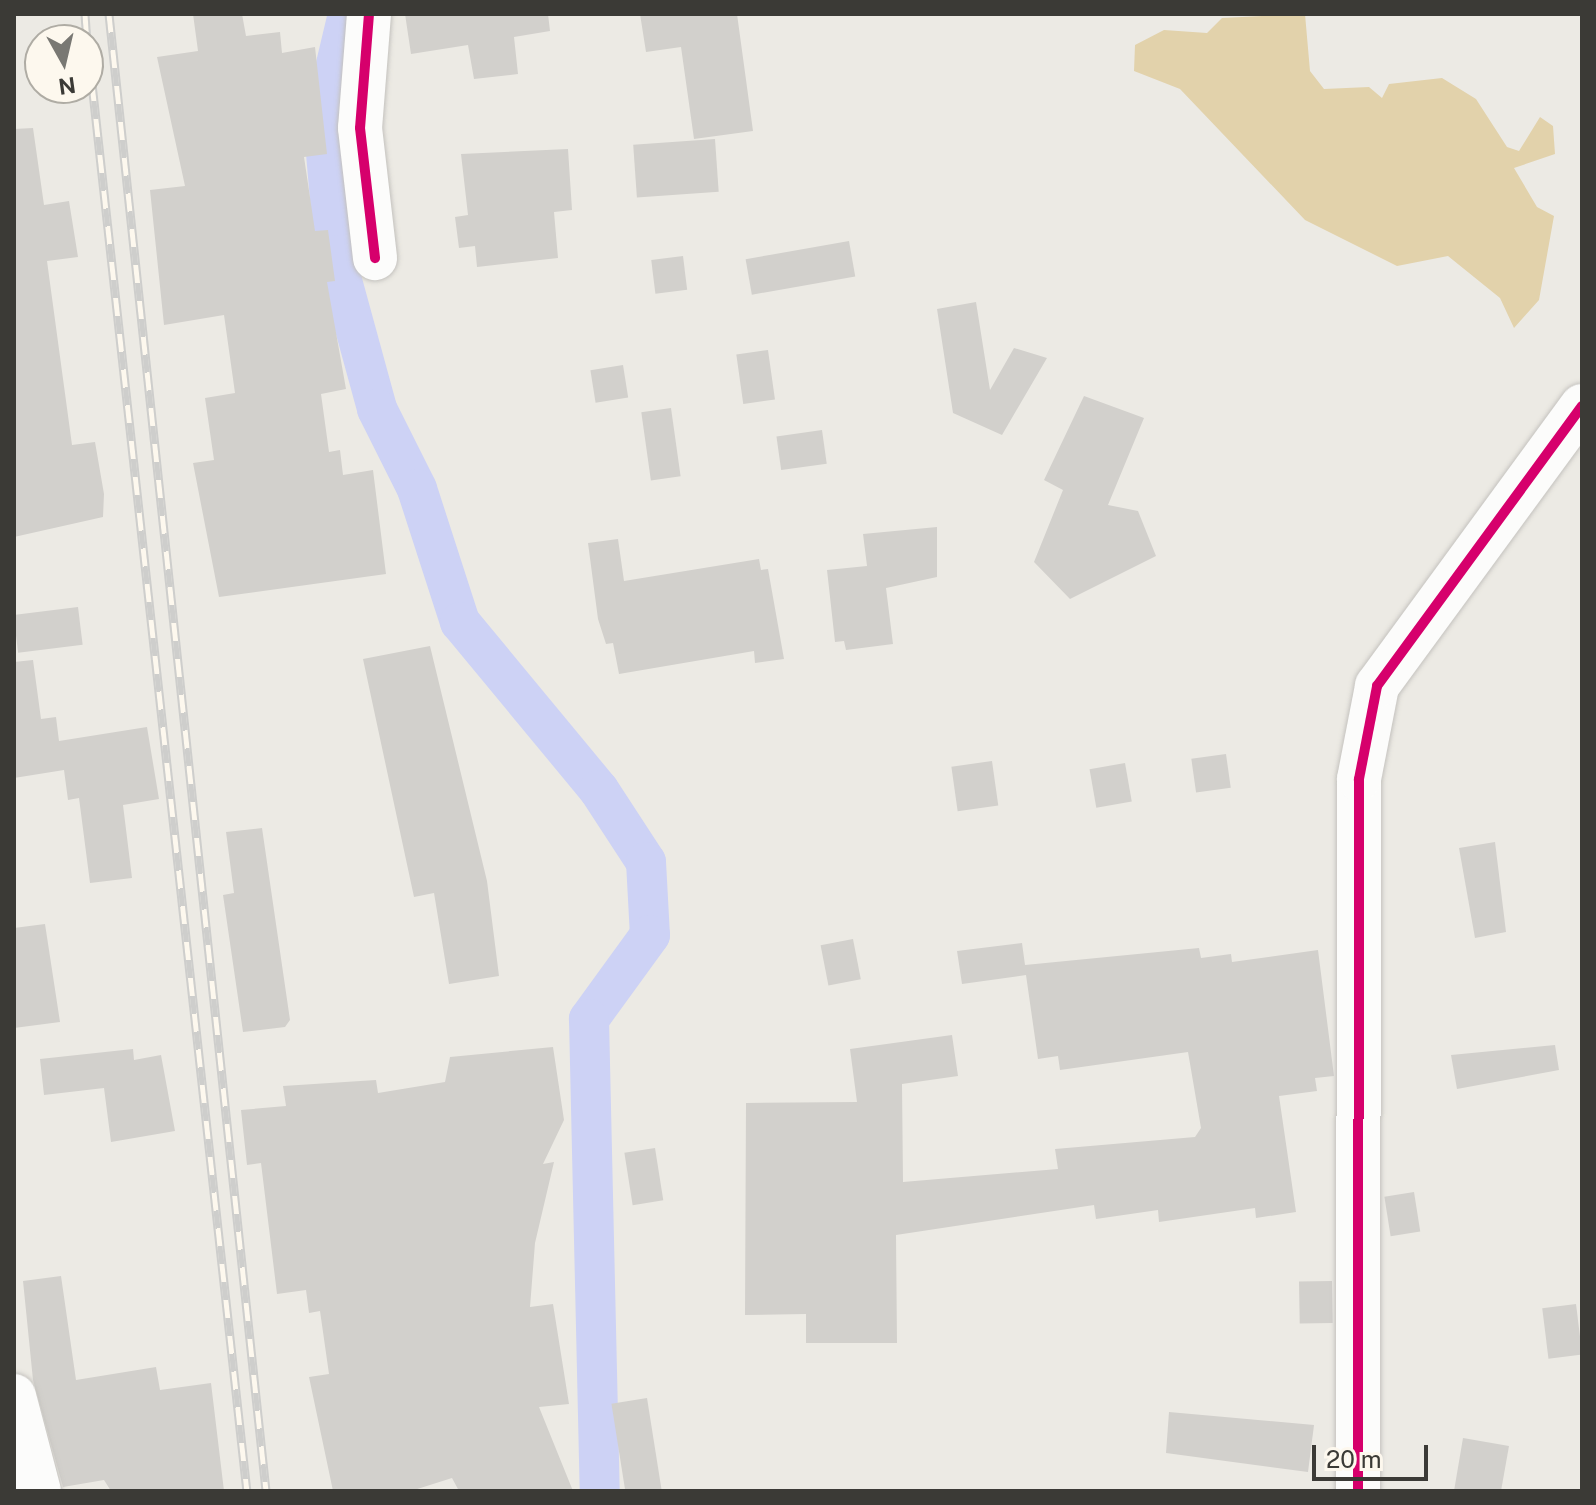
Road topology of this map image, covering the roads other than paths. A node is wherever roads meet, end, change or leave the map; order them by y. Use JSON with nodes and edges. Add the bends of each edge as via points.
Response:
{"nodes":[{"id":1,"x":369,"y":14,"type":"edge"},
{"id":2,"x":375,"y":258,"type":"dead end"},
{"id":3,"x":1582,"y":406,"type":"edge"},
{"id":4,"x":14,"y":1396,"type":"edge"},
{"id":5,"x":39,"y":1491,"type":"edge"},
{"id":6,"x":1358,"y":1491,"type":"edge"}],
"edges":[{"from":1,"to":2,"type":"street","via":[[360,128]]},
{"from":3,"to":6,"type":"street","via":[[1377,686],[1359,779]]},
{"from":4,"to":5,"type":"street"}]}
